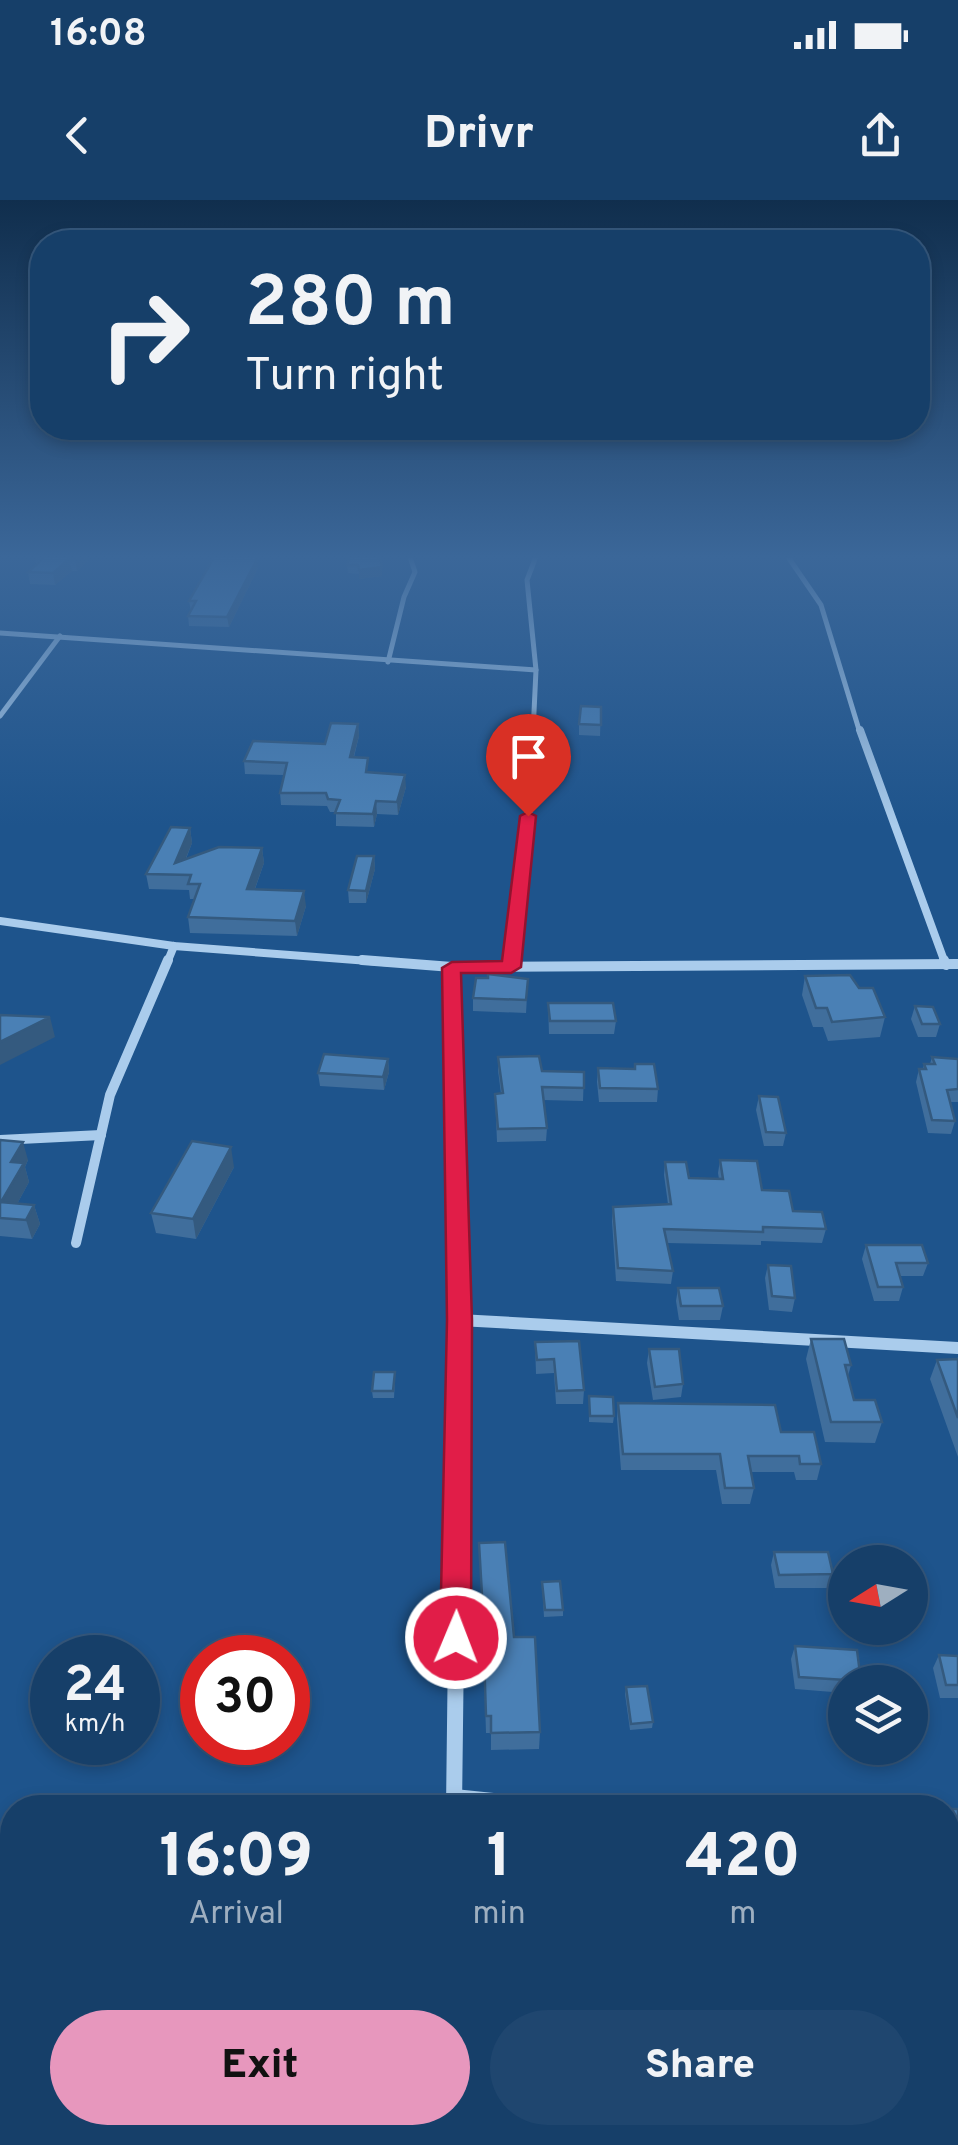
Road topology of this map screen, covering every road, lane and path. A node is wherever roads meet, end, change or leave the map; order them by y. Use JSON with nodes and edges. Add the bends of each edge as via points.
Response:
{"nodes":[{"id":1,"x":53,"y":645,"type":"edge"},
{"id":2,"x":171,"y":645,"type":"edge"},
{"id":3,"x":392,"y":645,"type":"edge"},
{"id":4,"x":534,"y":645,"type":"edge"},
{"id":5,"x":833,"y":645,"type":"edge"},
{"id":6,"x":388,"y":662,"type":"junction"},
{"id":7,"x":536,"y":670,"type":"junction"},
{"id":8,"x":0,"y":716,"type":"edge"},
{"id":9,"x":0,"y":921,"type":"edge"},
{"id":10,"x":174,"y":946,"type":"junction"},
{"id":11,"x":958,"y":964,"type":"edge"},
{"id":12,"x":946,"y":965,"type":"junction"},
{"id":13,"x":511,"y":967,"type":"junction"},
{"id":14,"x":452,"y":968,"type":"junction"},
{"id":15,"x":100,"y":1135,"type":"junction"},
{"id":16,"x":0,"y":1140,"type":"edge"},
{"id":17,"x":76,"y":1243,"type":"dead end"},
{"id":18,"x":459,"y":1320,"type":"junction"},
{"id":19,"x":958,"y":1348,"type":"edge"},
{"id":20,"x":454,"y":1795,"type":"edge"}],
"edges":[{"from":1,"to":8,"type":"street"},
{"from":2,"to":6,"type":"street"},
{"from":3,"to":6,"type":"street"},
{"from":4,"to":7,"type":"street"},
{"from":5,"to":12,"type":"street"},
{"from":6,"to":7,"type":"street"},
{"from":7,"to":13,"type":"street","via":[[526,853]]},
{"from":9,"to":10,"type":"street"},
{"from":10,"to":14,"type":"street"},
{"from":10,"to":15,"type":"street","via":[[110,1095]]},
{"from":11,"to":12,"type":"street"},
{"from":12,"to":13,"type":"street"},
{"from":13,"to":14,"type":"street"},
{"from":14,"to":18,"type":"street"},
{"from":15,"to":16,"type":"street"},
{"from":15,"to":17,"type":"street"},
{"from":18,"to":19,"type":"street"},
{"from":18,"to":20,"type":"street"}]}
